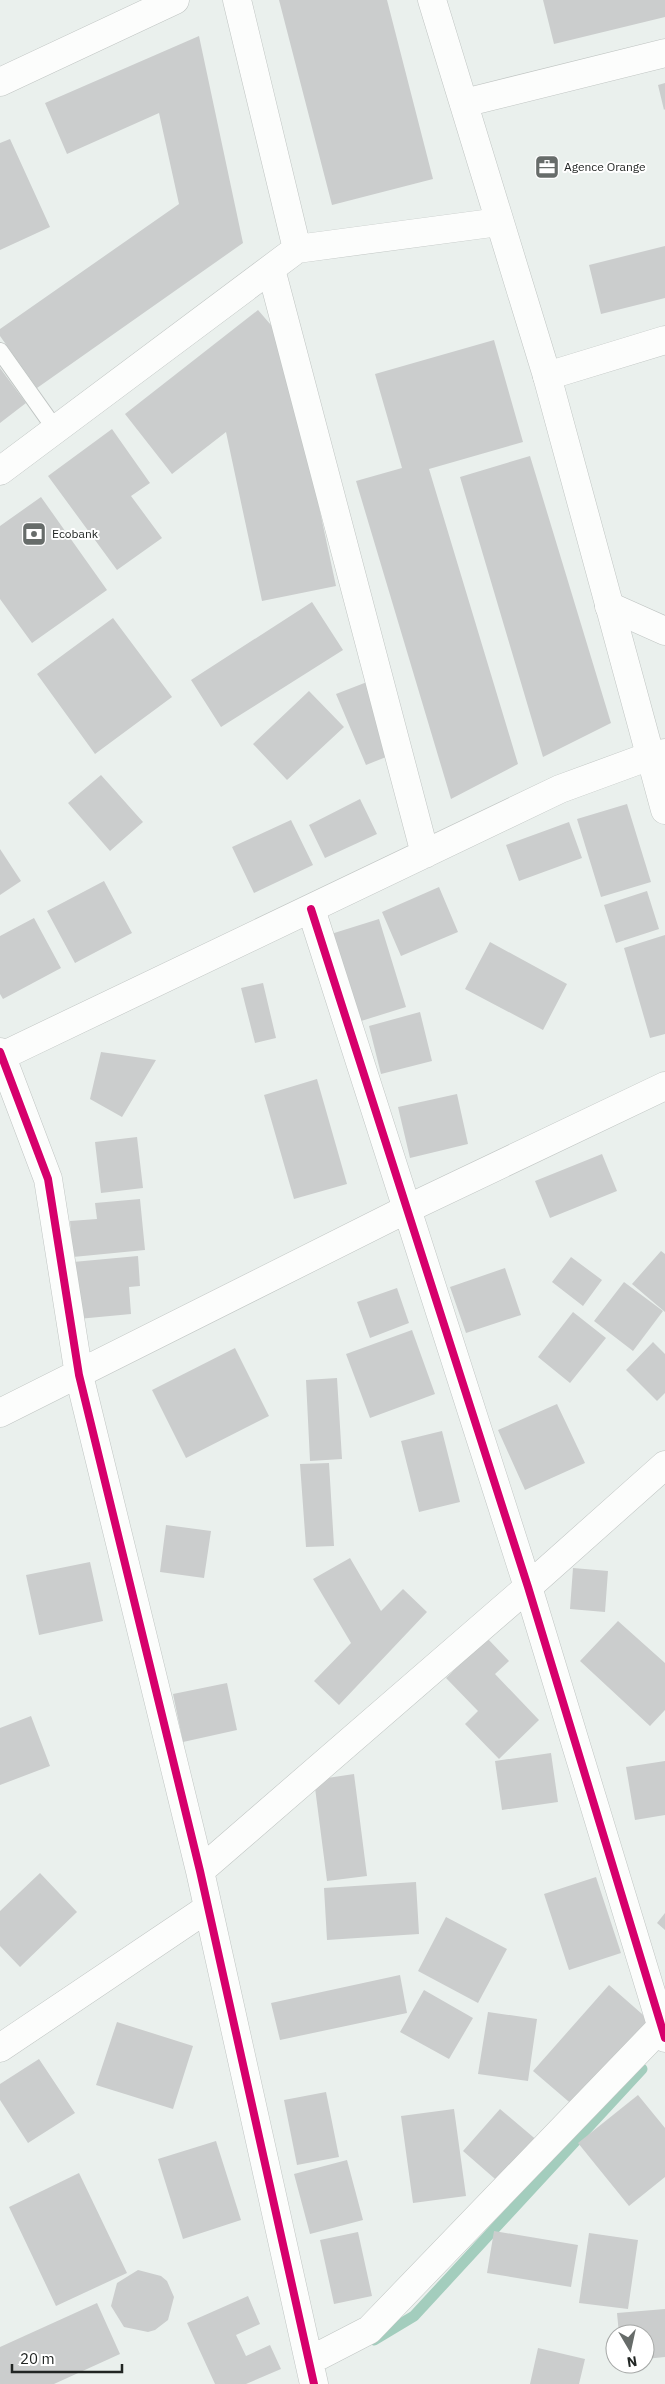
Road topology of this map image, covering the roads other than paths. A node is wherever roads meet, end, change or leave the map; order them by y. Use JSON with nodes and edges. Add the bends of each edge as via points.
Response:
{"nodes":[{"id":1,"x":175,"y":0,"type":"edge"},
{"id":2,"x":237,"y":0,"type":"edge"},
{"id":3,"x":432,"y":0,"type":"edge"},
{"id":4,"x":665,"y":53,"type":"edge"},
{"id":5,"x":0,"y":82,"type":"edge"},
{"id":6,"x":464,"y":103,"type":"junction"},
{"id":7,"x":499,"y":222,"type":"junction"},
{"id":8,"x":297,"y":249,"type":"junction"},
{"id":9,"x":270,"y":269,"type":"junction"},
{"id":10,"x":665,"y":340,"type":"edge"},
{"id":11,"x":0,"y":351,"type":"edge"},
{"id":12,"x":547,"y":376,"type":"junction"},
{"id":13,"x":56,"y":430,"type":"junction"},
{"id":14,"x":0,"y":471,"type":"edge"},
{"id":15,"x":609,"y":606,"type":"junction"},
{"id":16,"x":665,"y":631,"type":"edge"},
{"id":17,"x":658,"y":755,"type":"edge"},
{"id":18,"x":665,"y":810,"type":"edge"},
{"id":19,"x":425,"y":854,"type":"junction"},
{"id":20,"x":311,"y":909,"type":"junction"},
{"id":21,"x":1,"y":1055,"type":"edge"},
{"id":22,"x":665,"y":1086,"type":"edge"},
{"id":23,"x":407,"y":1209,"type":"junction"},
{"id":24,"x":79,"y":1375,"type":"junction"},
{"id":25,"x":0,"y":1413,"type":"edge"},
{"id":26,"x":665,"y":1465,"type":"edge"},
{"id":27,"x":528,"y":1587,"type":"junction"},
{"id":28,"x":200,"y":1872,"type":"junction"},
{"id":29,"x":208,"y":1908,"type":"junction"},
{"id":30,"x":664,"y":2029,"type":"edge"},
{"id":31,"x":0,"y":2048,"type":"edge"},
{"id":32,"x":311,"y":2372,"type":"edge"}],
"edges":[{"from":1,"to":5,"type":"street"},
{"from":2,"to":8,"type":"street"},
{"from":3,"to":6,"type":"street"},
{"from":4,"to":6,"type":"street"},
{"from":6,"to":7,"type":"street"},
{"from":7,"to":8,"type":"street"},
{"from":7,"to":12,"type":"street"},
{"from":8,"to":9,"type":"street"},
{"from":9,"to":13,"type":"street"},
{"from":9,"to":19,"type":"street"},
{"from":10,"to":12,"type":"street"},
{"from":11,"to":13,"type":"lane"},
{"from":12,"to":15,"type":"street"},
{"from":13,"to":14,"type":"street"},
{"from":15,"to":16,"type":"street"},
{"from":15,"to":17,"type":"street"},
{"from":17,"to":18,"type":"street"},
{"from":17,"to":19,"type":"street","via":[[560,789]]},
{"from":19,"to":20,"type":"street"},
{"from":20,"to":21,"type":"street"},
{"from":20,"to":23,"type":"street"},
{"from":21,"to":24,"type":"street","via":[[48,1179]]},
{"from":22,"to":23,"type":"street"},
{"from":23,"to":24,"type":"street"},
{"from":23,"to":27,"type":"street"},
{"from":24,"to":25,"type":"street"},
{"from":24,"to":28,"type":"street"},
{"from":26,"to":27,"type":"street"},
{"from":27,"to":28,"type":"street"},
{"from":27,"to":30,"type":"street"},
{"from":28,"to":29,"type":"street"},
{"from":29,"to":31,"type":"street"},
{"from":29,"to":32,"type":"street"},
{"from":30,"to":32,"type":"street","via":[[369,2330]]}]}
